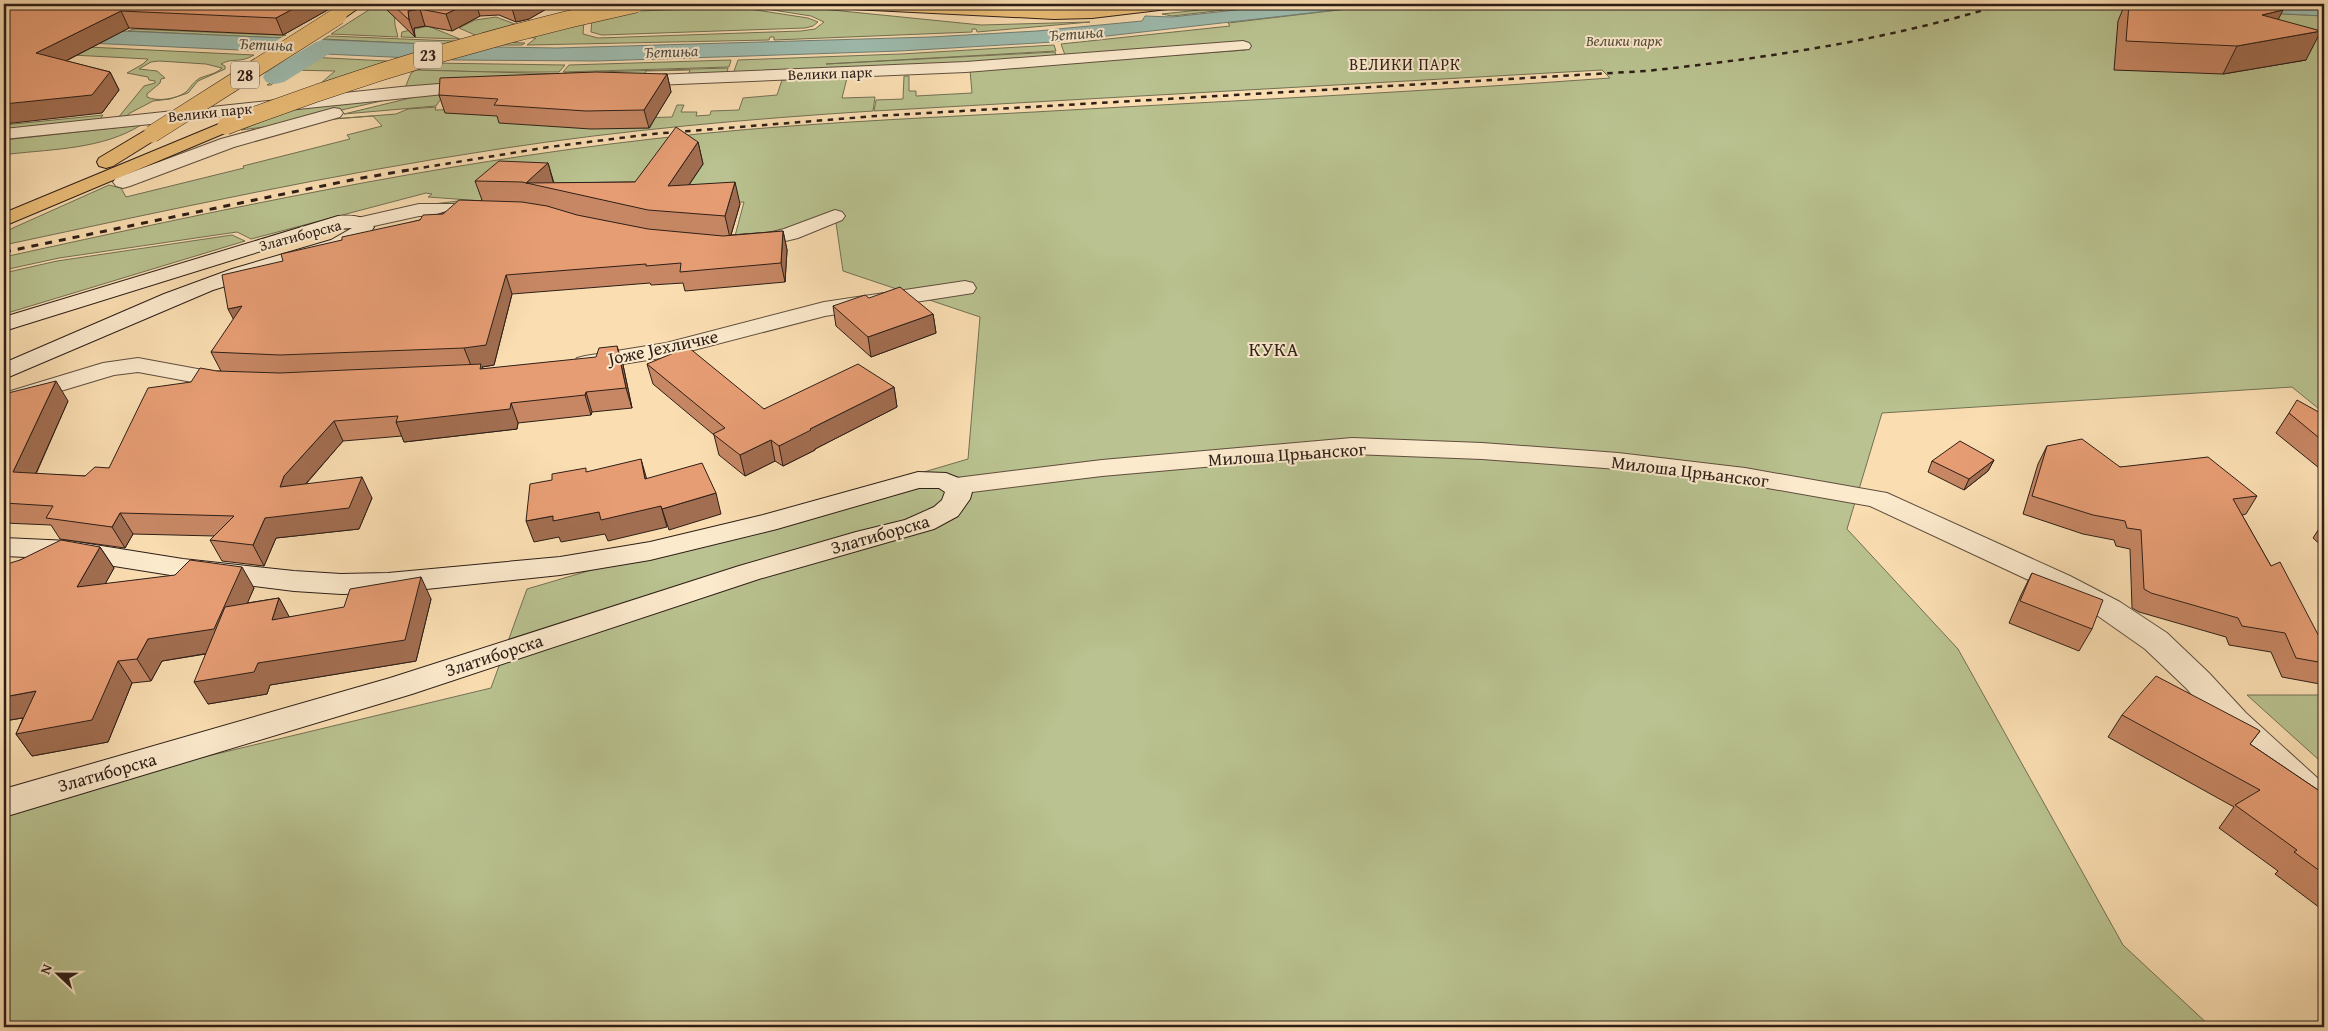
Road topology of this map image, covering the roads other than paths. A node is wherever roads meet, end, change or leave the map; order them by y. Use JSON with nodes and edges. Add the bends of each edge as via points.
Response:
{"nodes":[{"id":1,"x":357,"y":4,"type":"edge"},
{"id":2,"x":636,"y":4,"type":"edge"},
{"id":3,"x":832,"y":4,"type":"edge"},
{"id":4,"x":1094,"y":4,"type":"edge"},
{"id":5,"x":1176,"y":4,"type":"edge"},
{"id":6,"x":1006,"y":12,"type":"junction"},
{"id":7,"x":1243,"y":46,"type":"dead end"},
{"id":8,"x":613,"y":82,"type":"edge"},
{"id":9,"x":494,"y":85,"type":"edge"},
{"id":10,"x":416,"y":90,"type":"junction"},
{"id":11,"x":4,"y":134,"type":"edge"},
{"id":12,"x":123,"y":182,"type":"dead end"},
{"id":13,"x":498,"y":211,"type":"edge"},
{"id":14,"x":835,"y":216,"type":"dead end"},
{"id":15,"x":9,"y":218,"type":"edge"},
{"id":16,"x":360,"y":223,"type":"junction"},
{"id":17,"x":730,"y":246,"type":"edge"},
{"id":18,"x":965,"y":288,"type":"dead end"},
{"id":19,"x":4,"y":324,"type":"edge"},
{"id":20,"x":564,"y":365,"type":"edge"},
{"id":21,"x":4,"y":372,"type":"edge"},
{"id":22,"x":253,"y":383,"type":"edge"},
{"id":23,"x":4,"y":401,"type":"edge"},
{"id":24,"x":956,"y":486,"type":"junction"},
{"id":25,"x":8,"y":560,"type":"edge"},
{"id":26,"x":4,"y":803,"type":"edge"},
{"id":27,"x":2324,"y":804,"type":"edge"}],
"edges":[{"from":1,"to":15,"type":"main road","number":"28","bridge":true,"via":[[152,134]]},
{"from":2,"to":15,"type":"main road","number":"23","bridge":true,"via":[[543,24],[424,56],[316,92],[226,126]]},
{"from":3,"to":6,"type":"main road"},
{"from":4,"to":6,"type":"main road"},
{"from":5,"to":6,"type":"main road","via":[[1071,14]]},
{"from":7,"to":8,"type":"street","name":"Велики парк","via":[[961,68]]},
{"from":9,"to":10,"type":"street","name":"Велики парк"},
{"from":10,"to":11,"type":"street","name":"Велики парк"},
{"from":10,"to":12,"type":"street","name":"Велики парк","via":[[395,100],[253,135]]},
{"from":13,"to":16,"type":"street","via":[[419,210]]},
{"from":14,"to":17,"type":"street","via":[[782,237]]},
{"from":16,"to":19,"type":"street","name":"Златиборска","via":[[339,223],[303,232]]},
{"from":16,"to":21,"type":"street","name":"Златиборска","via":[[364,227],[362,232],[344,243],[180,294]]},
{"from":18,"to":20,"type":"street","name":"Јоже Јехличке","via":[[824,309],[667,350]]},
{"from":22,"to":23,"type":"street","via":[[227,382],[138,365],[111,368]]},
{"from":24,"to":25,"type":"street","via":[[934,479],[907,482],[767,523],[650,551],[521,570],[388,583],[294,581],[70,550]]},
{"from":24,"to":26,"type":"street","name":"Златиборска","via":[[958,496],[949,509],[923,523],[777,564],[397,687]]},
{"from":24,"to":27,"type":"street","name":"Милоша Црњанског","via":[[1102,468],[1352,446],[1618,461],[1745,476],[1877,499],[2060,582],[2156,640],[2198,680],[2234,722]]}]}
